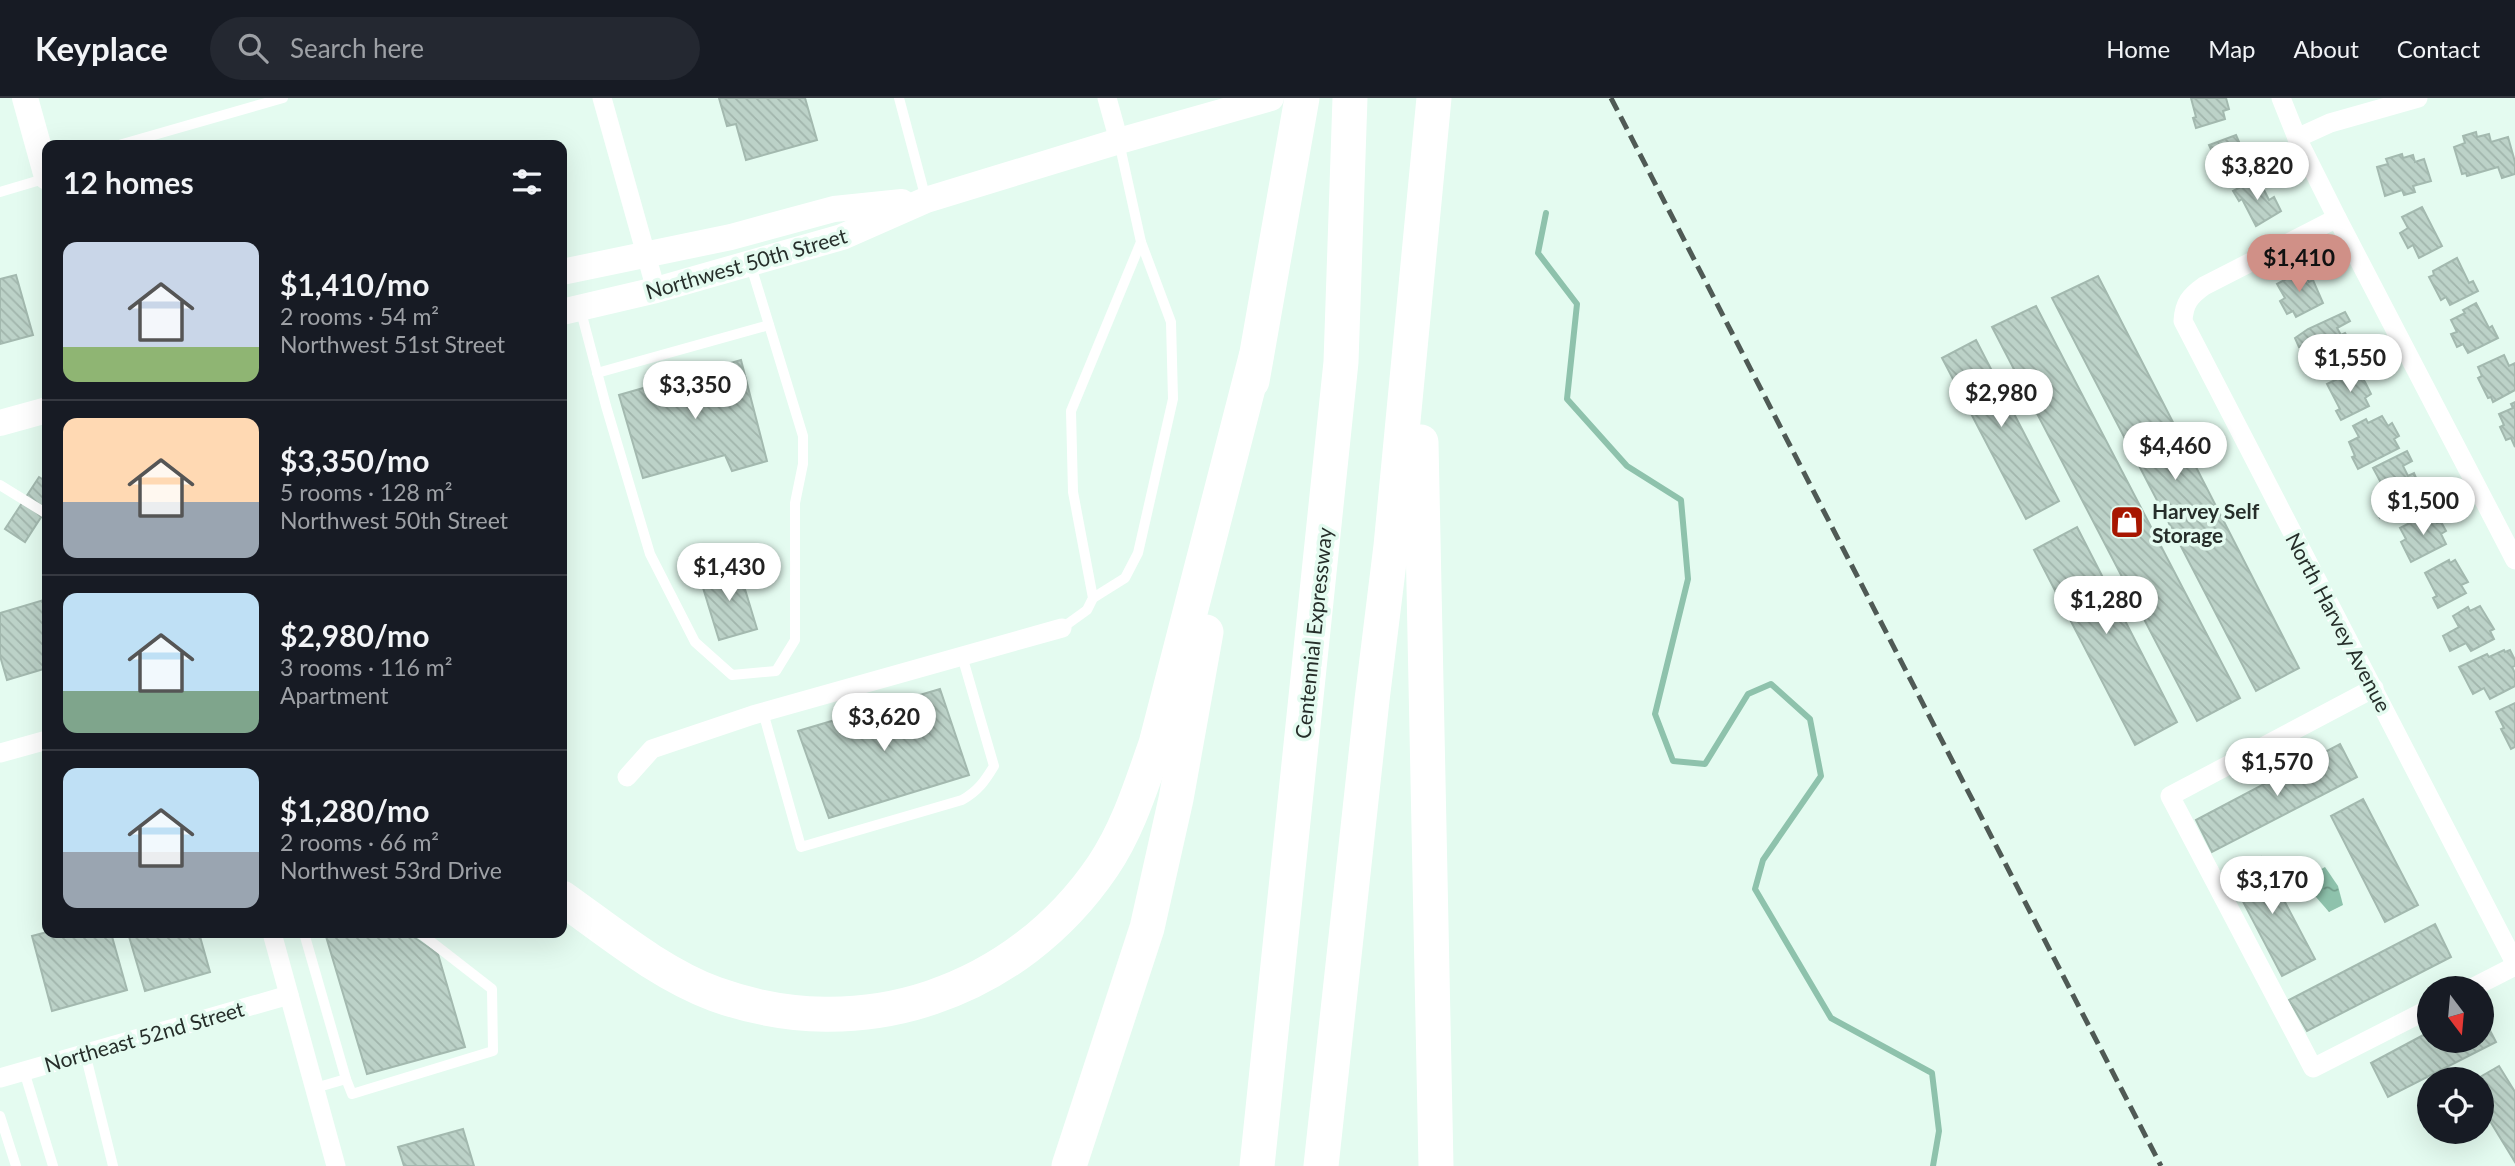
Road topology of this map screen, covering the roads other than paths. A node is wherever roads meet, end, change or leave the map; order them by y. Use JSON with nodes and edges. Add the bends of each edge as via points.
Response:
{"nodes":[{"id":1,"x":25,"y":98,"type":"edge"},
{"id":2,"x":283,"y":98,"type":"edge"},
{"id":3,"x":602,"y":98,"type":"edge"},
{"id":4,"x":899,"y":98,"type":"edge"},
{"id":5,"x":1107,"y":98,"type":"edge"},
{"id":6,"x":1271,"y":98,"type":"edge"},
{"id":7,"x":1302,"y":98,"type":"edge"},
{"id":8,"x":1350,"y":98,"type":"edge"},
{"id":9,"x":1434,"y":98,"type":"edge"},
{"id":10,"x":2281,"y":98,"type":"edge"},
{"id":11,"x":2418,"y":98,"type":"edge"},
{"id":12,"x":2297,"y":138,"type":"junction"},
{"id":13,"x":136,"y":140,"type":"edge"},
{"id":14,"x":1119,"y":141,"type":"junction"},
{"id":15,"x":42,"y":155,"type":"edge"},
{"id":16,"x":42,"y":174,"type":"edge"},
{"id":17,"x":0,"y":192,"type":"edge"},
{"id":18,"x":926,"y":200,"type":"junction"},
{"id":19,"x":2337,"y":218,"type":"junction"},
{"id":20,"x":1141,"y":242,"type":"junction"},
{"id":21,"x":647,"y":256,"type":"junction"},
{"id":22,"x":751,"y":264,"type":"junction"},
{"id":23,"x":567,"y":271,"type":"edge"},
{"id":24,"x":656,"y":290,"type":"junction"},
{"id":25,"x":1417,"y":290,"type":"junction"},
{"id":26,"x":571,"y":310,"type":"edge"},
{"id":27,"x":769,"y":325,"type":"junction"},
{"id":28,"x":1256,"y":357,"type":"junction"},
{"id":29,"x":597,"y":373,"type":"junction"},
{"id":30,"x":42,"y":411,"type":"edge"},
{"id":31,"x":0,"y":423,"type":"edge"},
{"id":32,"x":0,"y":485,"type":"edge"},
{"id":33,"x":42,"y":511,"type":"edge"},
{"id":34,"x":2515,"y":561,"type":"edge"},
{"id":35,"x":1093,"y":598,"type":"junction"},
{"id":36,"x":1062,"y":628,"type":"joint"},
{"id":37,"x":962,"y":656,"type":"junction"},
{"id":38,"x":2374,"y":688,"type":"junction"},
{"id":39,"x":763,"y":712,"type":"junction"},
{"id":40,"x":42,"y":741,"type":"edge"},
{"id":41,"x":0,"y":753,"type":"edge"},
{"id":42,"x":627,"y":777,"type":"dead end"},
{"id":43,"x":567,"y":902,"type":"edge"},
{"id":44,"x":273,"y":938,"type":"edge"},
{"id":45,"x":305,"y":938,"type":"edge"},
{"id":46,"x":426,"y":938,"type":"edge"},
{"id":47,"x":2515,"y":964,"type":"edge"},
{"id":48,"x":2493,"y":976,"type":"edge"},
{"id":49,"x":289,"y":995,"type":"junction"},
{"id":50,"x":2417,"y":1015,"type":"edge"},
{"id":51,"x":85,"y":1053,"type":"junction"},
{"id":52,"x":24,"y":1071,"type":"junction"},
{"id":53,"x":0,"y":1078,"type":"edge"},
{"id":54,"x":346,"y":1079,"type":"junction"},
{"id":55,"x":315,"y":1088,"type":"junction"},
{"id":56,"x":1328,"y":1112,"type":"junction"},
{"id":57,"x":0,"y":1116,"type":"edge"},
{"id":58,"x":16,"y":1166,"type":"edge"},
{"id":59,"x":53,"y":1166,"type":"edge"},
{"id":60,"x":113,"y":1166,"type":"edge"},
{"id":61,"x":336,"y":1166,"type":"edge"},
{"id":62,"x":1069,"y":1166,"type":"edge"},
{"id":63,"x":1257,"y":1166,"type":"edge"},
{"id":64,"x":1321,"y":1166,"type":"edge"},
{"id":65,"x":1327,"y":1166,"type":"edge"},
{"id":66,"x":1436,"y":1166,"type":"edge"}],
"edges":[{"from":1,"to":15,"type":"main road"},
{"from":2,"to":13,"type":"lane"},
{"from":3,"to":21,"type":"street"},
{"from":4,"to":18,"type":"lane"},
{"from":5,"to":14,"type":"street"},
{"from":6,"to":14,"type":"main road","name":"Northwest 50th Street"},
{"from":7,"to":28,"type":"highway"},
{"from":8,"to":63,"type":"highway","name":"Centennial Expressway","via":[[1341,362]]},
{"from":9,"to":25,"type":"highway"},
{"from":10,"to":12,"type":"street"},
{"from":11,"to":12,"type":"street","via":[[2330,123]]},
{"from":12,"to":19,"type":"street"},
{"from":14,"to":18,"type":"main road","name":"Northwest 50th Street"},
{"from":14,"to":20,"type":"lane"},
{"from":16,"to":17,"type":"lane"},
{"from":18,"to":21,"type":"main road","name":"Northwest 50th Street","via":[[834,209]]},
{"from":18,"to":22,"type":"main road","name":"Northwest 50th Street","via":[[842,237]]},
{"from":19,"to":34,"type":"street"},
{"from":19,"to":38,"type":"street","name":"North Harvey Avenue","via":[[2204,286],[2184,307],[2183,321]]},
{"from":20,"to":35,"type":"lane","via":[[1071,411],[1073,492]]},
{"from":20,"to":35,"type":"lane","via":[[1171,322],[1173,399],[1138,553],[1125,578]]},
{"from":21,"to":23,"type":"main road","name":"Northwest 50th Street"},
{"from":21,"to":24,"type":"street"},
{"from":22,"to":24,"type":"main road","name":"Northwest 50th Street"},
{"from":22,"to":27,"type":"lane"},
{"from":24,"to":26,"type":"main road","name":"Northwest 50th Street"},
{"from":25,"to":56,"type":"highway"},
{"from":25,"to":66,"type":"highway"},
{"from":26,"to":29,"type":"lane"},
{"from":27,"to":29,"type":"lane"},
{"from":27,"to":29,"type":"lane","via":[[803,436],[795,503],[795,640],[776,671],[732,675],[695,642],[650,554]]},
{"from":28,"to":43,"type":"highway","via":[[1156,744],[1135,801],[1104,864],[1069,911],[1038,940],[983,977],[933,998],[866,1012],[789,1012],[740,1002],[686,980]]},
{"from":28,"to":62,"type":"highway","via":[[1176,799],[1149,915]]},
{"from":30,"to":31,"type":"main road"},
{"from":32,"to":33,"type":"lane"},
{"from":35,"to":36,"type":"lane","via":[[1087,610]]},
{"from":36,"to":37,"type":"street"},
{"from":37,"to":39,"type":"street"},
{"from":37,"to":39,"type":"lane","via":[[994,766],[976,792],[801,847]]},
{"from":38,"to":47,"type":"street","name":"North Harvey Avenue"},
{"from":38,"to":50,"type":"street","via":[[2170,796],[2313,1068]]},
{"from":39,"to":42,"type":"street","via":[[652,750]]},
{"from":40,"to":41,"type":"street"},
{"from":44,"to":49,"type":"street"},
{"from":45,"to":54,"type":"lane"},
{"from":46,"to":54,"type":"lane","via":[[492,989],[493,1051],[352,1094]]},
{"from":47,"to":48,"type":"street"},
{"from":49,"to":51,"type":"street","name":"Northeast 52nd Street"},
{"from":49,"to":55,"type":"street"},
{"from":51,"to":52,"type":"street","name":"Northeast 52nd Street"},
{"from":51,"to":60,"type":"lane"},
{"from":52,"to":53,"type":"street","name":"Northeast 52nd Street"},
{"from":52,"to":59,"type":"lane"},
{"from":54,"to":55,"type":"lane"},
{"from":55,"to":61,"type":"street"},
{"from":56,"to":64,"type":"highway"},
{"from":56,"to":65,"type":"highway"},
{"from":57,"to":58,"type":"lane"}]}
